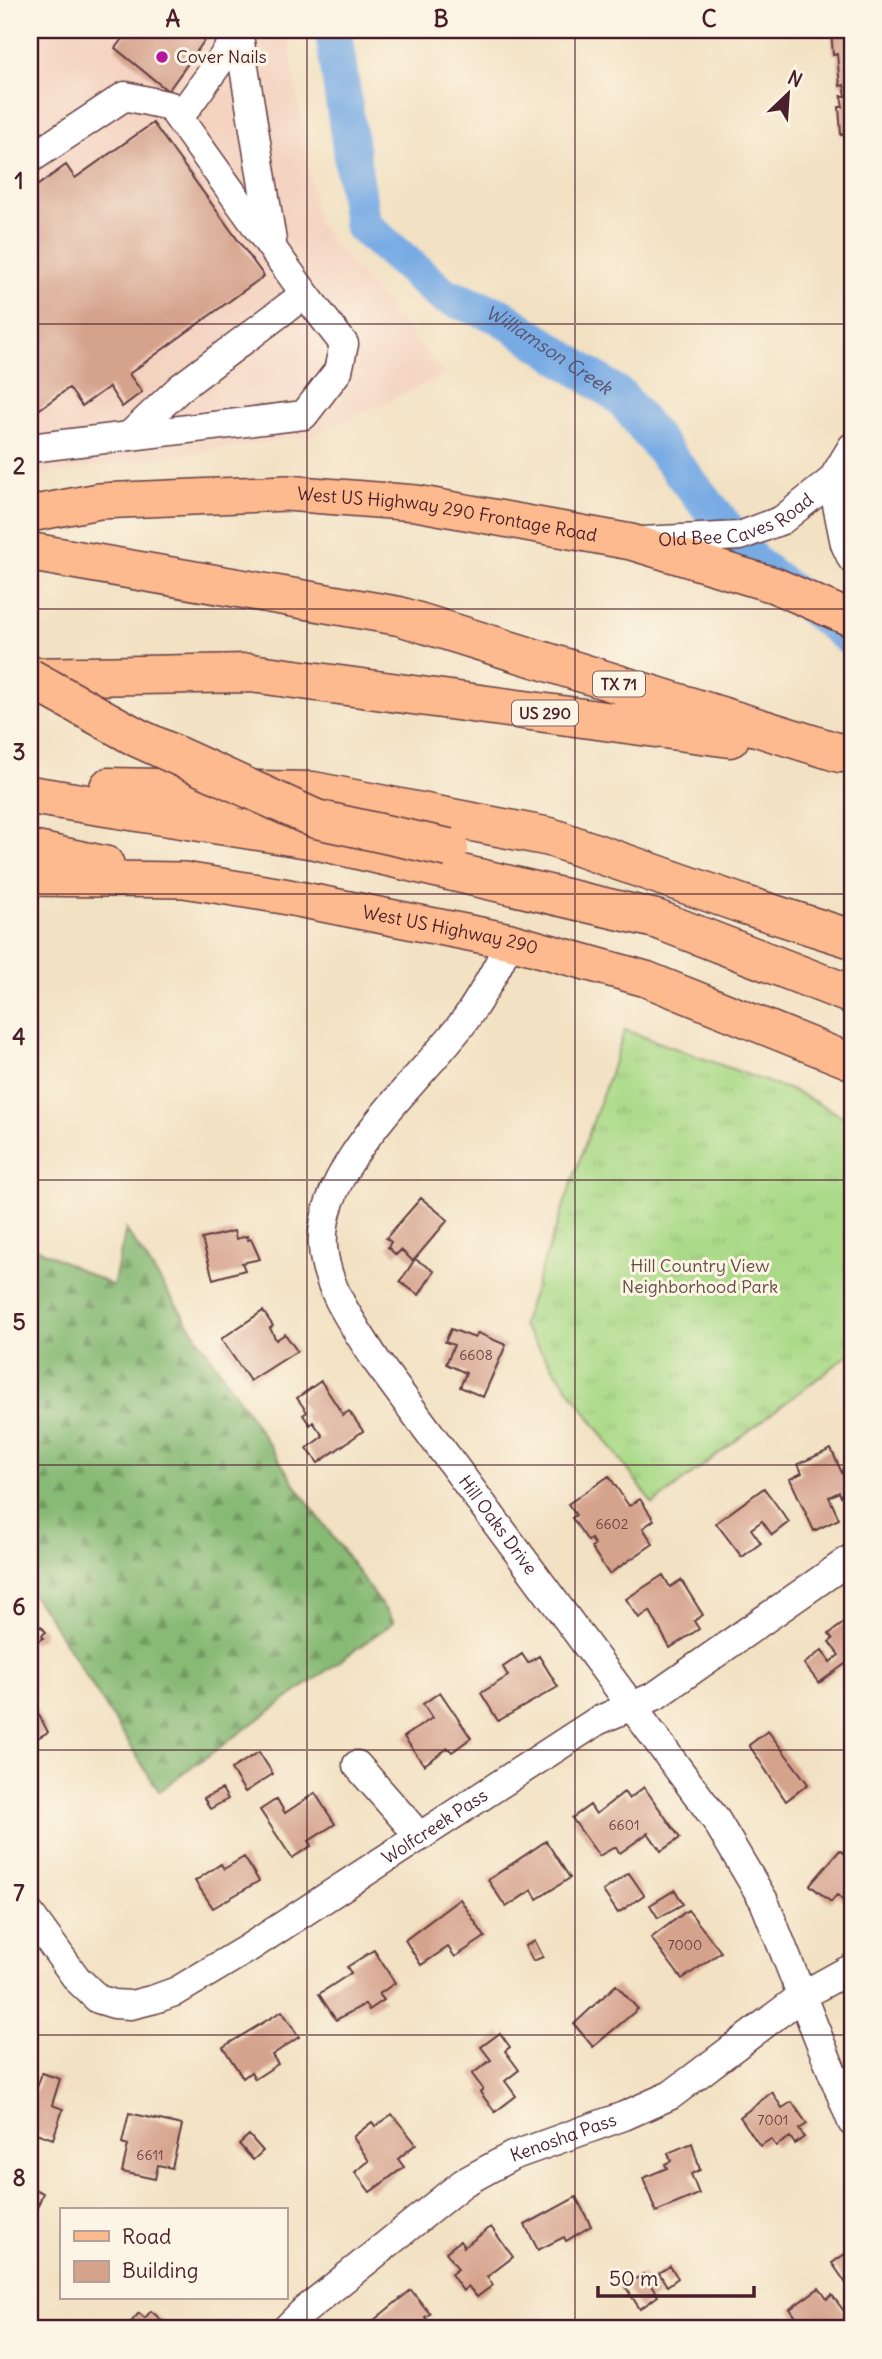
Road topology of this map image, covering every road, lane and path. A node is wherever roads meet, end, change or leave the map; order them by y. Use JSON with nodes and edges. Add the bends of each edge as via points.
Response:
{"nodes":[{"id":1,"x":239,"y":33,"type":"edge"},
{"id":2,"x":179,"y":118,"type":"junction"},
{"id":3,"x":30,"y":159,"type":"edge"},
{"id":4,"x":272,"y":246,"type":"junction"},
{"id":5,"x":304,"y":294,"type":"junction"},
{"id":6,"x":129,"y":436,"type":"junction"},
{"id":7,"x":852,"y":447,"type":"edge"},
{"id":8,"x":30,"y":448,"type":"edge"},
{"id":9,"x":832,"y":480,"type":"junction"},
{"id":10,"x":99,"y":501,"type":"junction"},
{"id":11,"x":30,"y":508,"type":"edge"},
{"id":12,"x":30,"y":514,"type":"edge"},
{"id":13,"x":631,"y":542,"type":"junction"},
{"id":14,"x":30,"y":552,"type":"edge"},
{"id":15,"x":852,"y":559,"type":"edge"},
{"id":16,"x":852,"y":619,"type":"edge"},
{"id":17,"x":30,"y":678,"type":"edge"},
{"id":18,"x":846,"y":755,"type":"edge"},
{"id":19,"x":30,"y":786,"type":"edge"},
{"id":20,"x":30,"y":795,"type":"edge"},
{"id":21,"x":30,"y":848,"type":"edge"},
{"id":22,"x":30,"y":878,"type":"edge"},
{"id":23,"x":184,"y":880,"type":"junction"},
{"id":24,"x":741,"y":904,"type":"junction"},
{"id":25,"x":852,"y":939,"type":"edge"},
{"id":26,"x":510,"y":941,"type":"junction"},
{"id":27,"x":852,"y":995,"type":"edge"},
{"id":28,"x":852,"y":1062,"type":"edge"},
{"id":29,"x":852,"y":1558,"type":"edge"},
{"id":30,"x":630,"y":1707,"type":"junction"},
{"id":31,"x":357,"y":1765,"type":"dead end"},
{"id":32,"x":420,"y":1837,"type":"junction"},
{"id":33,"x":30,"y":1914,"type":"edge"},
{"id":34,"x":852,"y":1968,"type":"edge"},
{"id":35,"x":803,"y":1995,"type":"junction"},
{"id":36,"x":852,"y":2122,"type":"edge"},
{"id":37,"x":286,"y":2329,"type":"edge"}],
"edges":[{"from":1,"to":2,"type":"street"},
{"from":1,"to":4,"type":"street"},
{"from":2,"to":3,"type":"street","via":[[170,106],[125,96]]},
{"from":2,"to":4,"type":"street"},
{"from":4,"to":5,"type":"street"},
{"from":5,"to":6,"type":"street","via":[[180,388]]},
{"from":5,"to":6,"type":"street","via":[[344,344],[338,371],[304,415]]},
{"from":6,"to":8,"type":"street"},
{"from":7,"to":9,"type":"street","name":"Old Bee Caves Road"},
{"from":9,"to":13,"type":"street","name":"Old Bee Caves Road","via":[[782,520],[740,536]]},
{"from":9,"to":15,"type":"street","name":"Old Bee Caves Road"},
{"from":10,"to":11,"type":"main road"},
{"from":10,"to":12,"type":"main road","name":"West US Highway 290 Frontage Road"},
{"from":10,"to":13,"type":"main road","name":"West US Highway 290 Frontage Road","via":[[286,492],[416,503]]},
{"from":13,"to":16,"type":"main road","name":"West US Highway 290 Frontage Road","via":[[774,585]]},
{"from":14,"to":18,"type":"highway","number":"TX 71","via":[[399,616]]},
{"from":17,"to":18,"type":"highway","number":"US 290","via":[[251,673]]},
{"from":17,"to":24,"type":"highway","bridge":true,"via":[[138,738],[316,819]]},
{"from":19,"to":24,"type":"highway","via":[[313,791],[550,837]]},
{"from":20,"to":27,"type":"highway","via":[[315,840],[656,919]]},
{"from":21,"to":23,"type":"main road"},
{"from":22,"to":23,"type":"main road","name":"West US Highway 290"},
{"from":23,"to":26,"type":"main road","name":"West US Highway 290"},
{"from":24,"to":25,"type":"highway"},
{"from":26,"to":28,"type":"main road","name":"West US Highway 290","via":[[646,979]]},
{"from":26,"to":30,"type":"street","name":"Hill Oaks Drive","via":[[465,1020],[373,1126],[357,1152],[331,1201],[323,1247],[337,1295],[377,1362]]},
{"from":29,"to":30,"type":"street","name":"Wolfcreek Pass","via":[[655,1696]]},
{"from":30,"to":32,"type":"street","name":"Wolfcreek Pass","via":[[597,1721]]},
{"from":30,"to":35,"type":"street","name":"Hill Oaks Drive","via":[[716,1820],[764,1901]]},
{"from":31,"to":32,"type":"street"},
{"from":32,"to":33,"type":"street","name":"Wolfcreek Pass","via":[[177,1991],[131,2004],[98,1999],[77,1979]]},
{"from":34,"to":35,"type":"street","name":"Kenosha Pass"},
{"from":35,"to":36,"type":"street","name":"Hill Oaks Drive"},
{"from":35,"to":37,"type":"street","name":"Kenosha Pass","via":[[671,2095],[512,2156],[463,2183]]}]}
